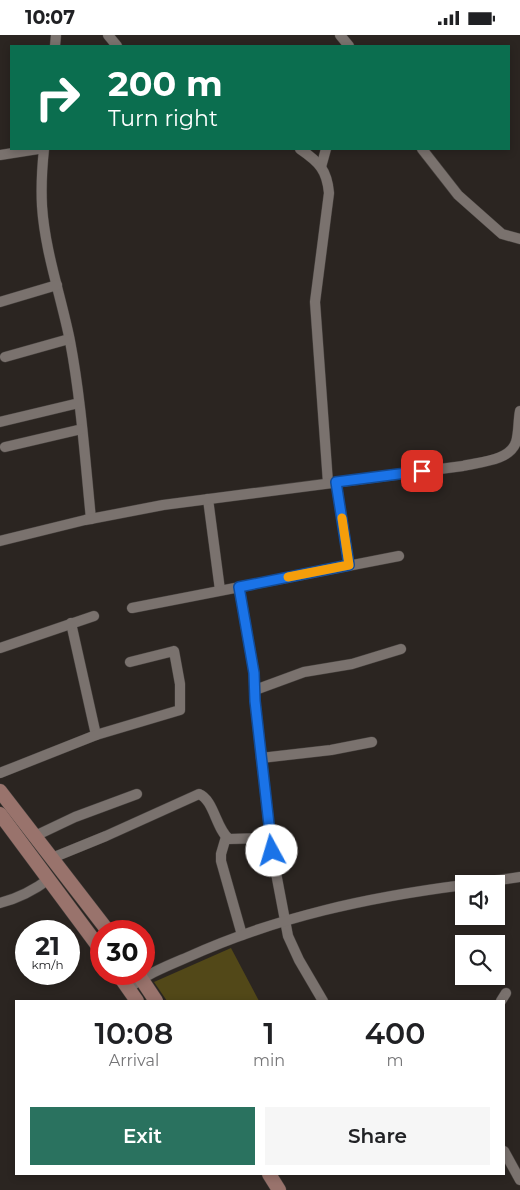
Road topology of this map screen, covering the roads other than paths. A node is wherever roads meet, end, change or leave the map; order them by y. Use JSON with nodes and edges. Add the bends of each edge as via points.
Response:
{"nodes":[{"id":1,"x":108,"y":35,"type":"edge"},
{"id":2,"x":340,"y":35,"type":"edge"},
{"id":3,"x":116,"y":45,"type":"edge"},
{"id":4,"x":349,"y":45,"type":"edge"},
{"id":5,"x":32,"y":150,"type":"edge"},
{"id":6,"x":44,"y":150,"type":"edge"},
{"id":7,"x":301,"y":150,"type":"edge"},
{"id":8,"x":326,"y":150,"type":"edge"},
{"id":9,"x":423,"y":150,"type":"edge"},
{"id":10,"x":0,"y":155,"type":"edge"},
{"id":11,"x":322,"y":167,"type":"junction"},
{"id":12,"x":520,"y":239,"type":"edge"},
{"id":13,"x":57,"y":285,"type":"junction"},
{"id":14,"x":0,"y":302,"type":"edge"},
{"id":15,"x":70,"y":339,"type":"junction"},
{"id":16,"x":5,"y":357,"type":"dead end"},
{"id":17,"x":79,"y":403,"type":"junction"},
{"id":18,"x":520,"y":411,"type":"edge"},
{"id":19,"x":0,"y":422,"type":"edge"},
{"id":20,"x":82,"y":429,"type":"junction"},
{"id":21,"x":5,"y":447,"type":"dead end"},
{"id":22,"x":515,"y":451,"type":"edge"},
{"id":23,"x":332,"y":483,"type":"junction"},
{"id":24,"x":208,"y":499,"type":"junction"},
{"id":25,"x":91,"y":519,"type":"junction"},
{"id":26,"x":0,"y":541,"type":"edge"},
{"id":27,"x":399,"y":556,"type":"dead end"},
{"id":28,"x":349,"y":565,"type":"junction"},
{"id":29,"x":239,"y":587,"type":"junction"},
{"id":30,"x":220,"y":590,"type":"junction"},
{"id":31,"x":132,"y":608,"type":"dead end"},
{"id":32,"x":94,"y":616,"type":"dead end"},
{"id":33,"x":71,"y":623,"type":"junction"},
{"id":34,"x":0,"y":648,"type":"edge"},
{"id":35,"x":401,"y":649,"type":"dead end"},
{"id":36,"x":130,"y":661,"type":"dead end"},
{"id":37,"x":255,"y":690,"type":"junction"},
{"id":38,"x":96,"y":735,"type":"junction"},
{"id":39,"x":372,"y":742,"type":"dead end"},
{"id":40,"x":261,"y":758,"type":"junction"},
{"id":41,"x":0,"y":773,"type":"edge"},
{"id":42,"x":0,"y":791,"type":"edge"},
{"id":43,"x":136,"y":794,"type":"dead end"},
{"id":44,"x":0,"y":815,"type":"edge"},
{"id":45,"x":35,"y":837,"type":"junction"},
{"id":46,"x":226,"y":837,"type":"junction"},
{"id":47,"x":270,"y":838,"type":"junction"},
{"id":48,"x":52,"y":858,"type":"junction"},
{"id":49,"x":520,"y":877,"type":"edge"},
{"id":50,"x":49,"y":879,"type":"junction"},
{"id":51,"x":505,"y":879,"type":"edge"},
{"id":52,"x":455,"y":886,"type":"edge"},
{"id":53,"x":0,"y":903,"type":"edge"},
{"id":54,"x":100,"y":920,"type":"edge"},
{"id":55,"x":286,"y":921,"type":"junction"},
{"id":56,"x":90,"y":935,"type":"edge"},
{"id":57,"x":242,"y":935,"type":"junction"},
{"id":58,"x":155,"y":970,"type":"edge"},
{"id":59,"x":125,"y":985,"type":"edge"},
{"id":60,"x":132,"y":985,"type":"edge"},
{"id":61,"x":146,"y":985,"type":"edge"},
{"id":62,"x":128,"y":989,"type":"junction"},
{"id":63,"x":136,"y":1000,"type":"edge"},
{"id":64,"x":155,"y":1000,"type":"edge"},
{"id":65,"x":322,"y":1000,"type":"edge"},
{"id":66,"x":505,"y":1153,"type":"edge"},
{"id":67,"x":262,"y":1175,"type":"edge"},
{"id":68,"x":270,"y":1175,"type":"edge"},
{"id":69,"x":520,"y":1180,"type":"edge"},
{"id":70,"x":271,"y":1190,"type":"edge"},
{"id":71,"x":279,"y":1190,"type":"edge"}],
"edges":[{"from":1,"to":3,"type":"street"},
{"from":2,"to":4,"type":"street"},
{"from":5,"to":10,"type":"street"},
{"from":6,"to":13,"type":"street","via":[[42,208]]},
{"from":7,"to":11,"type":"street"},
{"from":8,"to":11,"type":"street"},
{"from":9,"to":12,"type":"street","via":[[458,195],[502,234]]},
{"from":11,"to":23,"type":"street","via":[[329,193],[317,275],[315,318]]},
{"from":13,"to":14,"type":"street"},
{"from":13,"to":15,"type":"street"},
{"from":15,"to":16,"type":"street"},
{"from":15,"to":17,"type":"street"},
{"from":17,"to":19,"type":"street"},
{"from":17,"to":20,"type":"street"},
{"from":18,"to":22,"type":"street"},
{"from":20,"to":21,"type":"street"},
{"from":20,"to":25,"type":"street"},
{"from":22,"to":23,"type":"street","via":[[463,466]]},
{"from":23,"to":24,"type":"street"},
{"from":23,"to":28,"type":"street"},
{"from":24,"to":25,"type":"street"},
{"from":24,"to":30,"type":"street"},
{"from":25,"to":26,"type":"street"},
{"from":27,"to":28,"type":"street"},
{"from":28,"to":29,"type":"street"},
{"from":29,"to":30,"type":"street"},
{"from":29,"to":37,"type":"street"},
{"from":30,"to":31,"type":"street"},
{"from":32,"to":33,"type":"street"},
{"from":33,"to":34,"type":"street"},
{"from":33,"to":38,"type":"street"},
{"from":35,"to":37,"type":"street","via":[[352,664],[304,672]]},
{"from":36,"to":38,"type":"street","via":[[174,651],[181,707],[176,712]]},
{"from":37,"to":40,"type":"street"},
{"from":38,"to":41,"type":"street"},
{"from":39,"to":40,"type":"street"},
{"from":40,"to":47,"type":"street"},
{"from":42,"to":45,"type":"main road"},
{"from":43,"to":45,"type":"street"},
{"from":44,"to":50,"type":"main road"},
{"from":45,"to":48,"type":"main road"},
{"from":46,"to":47,"type":"street","via":[[232,840]]},
{"from":46,"to":48,"type":"street","via":[[207,800],[199,793]]},
{"from":46,"to":57,"type":"street","via":[[221,861]]},
{"from":47,"to":55,"type":"street"},
{"from":48,"to":54,"type":"main road"},
{"from":49,"to":51,"type":"street"},
{"from":50,"to":53,"type":"street","via":[[22,897]]},
{"from":50,"to":56,"type":"main road"},
{"from":52,"to":55,"type":"street","via":[[331,907]]},
{"from":55,"to":57,"type":"street"},
{"from":55,"to":65,"type":"street","via":[[294,949]]},
{"from":57,"to":58,"type":"street"},
{"from":59,"to":62,"type":"main road"},
{"from":60,"to":62,"type":"street"},
{"from":61,"to":64,"type":"main road"},
{"from":62,"to":63,"type":"main road"},
{"from":66,"to":69,"type":"street"},
{"from":67,"to":70,"type":"main road"},
{"from":68,"to":71,"type":"main road"}]}
